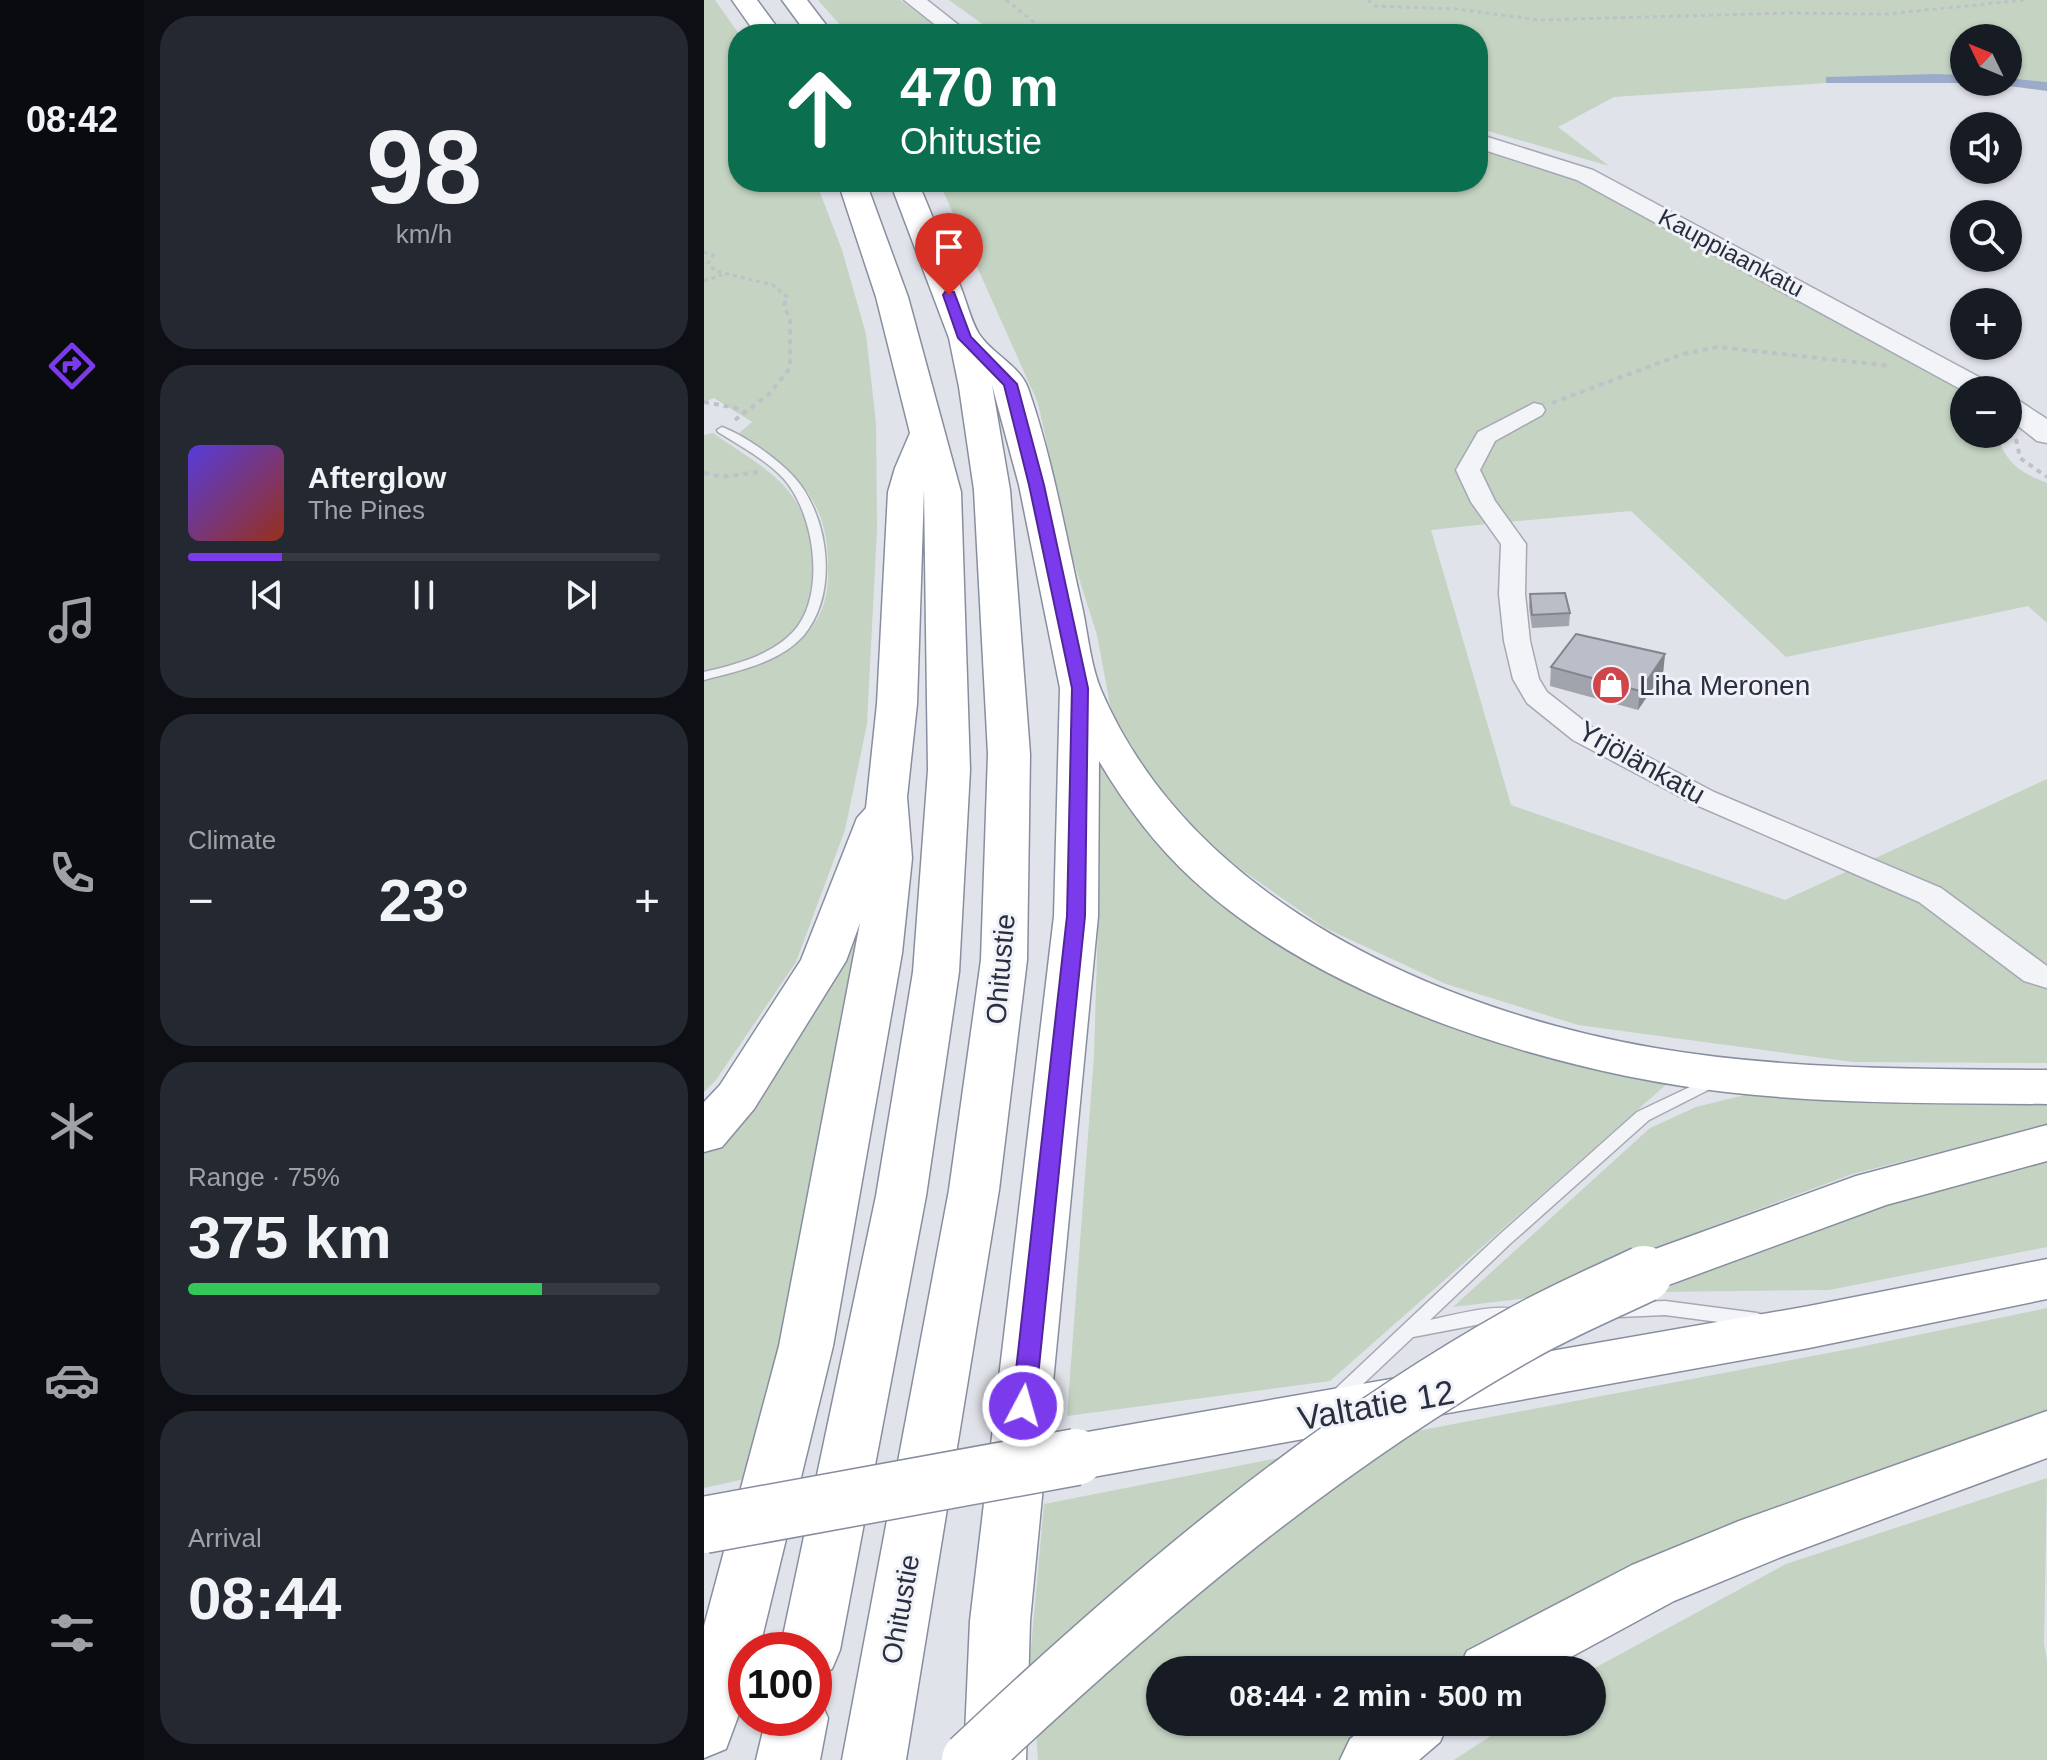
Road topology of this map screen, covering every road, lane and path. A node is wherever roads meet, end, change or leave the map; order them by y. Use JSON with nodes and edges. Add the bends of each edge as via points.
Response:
{"nodes":[{"id":1,"x":744,"y":0,"type":"edge"},
{"id":2,"x":794,"y":0,"type":"edge"},
{"id":3,"x":914,"y":0,"type":"edge"},
{"id":4,"x":1006,"y":0,"type":"edge"},
{"id":5,"x":1368,"y":0,"type":"edge"},
{"id":6,"x":2025,"y":0,"type":"edge"},
{"id":7,"x":762,"y":24,"type":"edge"},
{"id":8,"x":812,"y":24,"type":"edge"},
{"id":9,"x":946,"y":24,"type":"edge"},
{"id":10,"x":1036,"y":24,"type":"edge"},
{"id":11,"x":1488,"y":144,"type":"edge"},
{"id":12,"x":855,"y":192,"type":"edge"},
{"id":13,"x":908,"y":192,"type":"edge"},
{"id":14,"x":704,"y":252,"type":"edge"},
{"id":15,"x":724,"y":275,"type":"junction"},
{"id":16,"x":704,"y":281,"type":"edge"},
{"id":17,"x":965,"y":338,"type":"junction"},
{"id":18,"x":1923,"y":357,"type":"junction"},
{"id":19,"x":1957,"y":376,"type":"edge"},
{"id":20,"x":704,"y":402,"type":"edge"},
{"id":21,"x":2022,"y":404,"type":"edge"},
{"id":22,"x":1534,"y":410,"type":"joint"},
{"id":23,"x":745,"y":413,"type":"junction"},
{"id":24,"x":2047,"y":413,"type":"edge"},
{"id":25,"x":2022,"y":414,"type":"edge"},
{"id":26,"x":722,"y":430,"type":"joint"},
{"id":27,"x":927,"y":434,"type":"junction"},
{"id":28,"x":2047,"y":437,"type":"edge"},
{"id":29,"x":2047,"y":454,"type":"edge"},
{"id":30,"x":773,"y":466,"type":"junction"},
{"id":31,"x":704,"y":473,"type":"edge"},
{"id":32,"x":704,"y":676,"type":"edge"},
{"id":33,"x":1080,"y":688,"type":"junction"},
{"id":34,"x":886,"y":797,"type":"junction"},
{"id":35,"x":2047,"y":977,"type":"edge"},
{"id":36,"x":1724,"y":1075,"type":"junction"},
{"id":37,"x":2047,"y":1087,"type":"edge"},
{"id":38,"x":704,"y":1134,"type":"edge"},
{"id":39,"x":2047,"y":1143,"type":"edge"},
{"id":40,"x":2047,"y":1279,"type":"edge"},
{"id":41,"x":1809,"y":1327,"type":"junction"},
{"id":42,"x":1408,"y":1331,"type":"junction"},
{"id":43,"x":1319,"y":1415,"type":"junction"},
{"id":44,"x":2047,"y":1434,"type":"edge"},
{"id":45,"x":704,"y":1525,"type":"edge"},
{"id":46,"x":814,"y":1632,"type":"edge"},
{"id":47,"x":1514,"y":1656,"type":"edge"},
{"id":48,"x":704,"y":1729,"type":"edge"},
{"id":49,"x":793,"y":1736,"type":"edge"},
{"id":50,"x":1401,"y":1736,"type":"edge"},
{"id":51,"x":788,"y":1760,"type":"edge"},
{"id":52,"x":874,"y":1760,"type":"edge"},
{"id":53,"x":970,"y":1760,"type":"edge"},
{"id":54,"x":997,"y":1760,"type":"edge"},
{"id":55,"x":1372,"y":1760,"type":"edge"}],
"edges":[{"from":1,"to":7,"type":"highway"},
{"from":2,"to":8,"type":"highway"},
{"from":3,"to":9,"type":"street"},
{"from":4,"to":10,"type":"path"},
{"from":5,"to":6,"type":"path","via":[[1375,6],[1539,20],[1886,14]]},
{"from":11,"to":18,"type":"street","name":"Kauppiaankatu","via":[[1585,175]]},
{"from":12,"to":27,"type":"highway","via":[[892,297]]},
{"from":13,"to":17,"type":"highway","name":"Ohitustie"},
{"from":14,"to":15,"type":"path","via":[[713,255],[708,263]]},
{"from":15,"to":16,"type":"path"},
{"from":15,"to":23,"type":"path","via":[[773,285],[787,297],[784,305],[792,320],[789,370]]},
{"from":17,"to":33,"type":"highway","via":[[1010,384]]},
{"from":17,"to":52,"type":"highway","name":"Ohitustie","via":[[992,490],[1009,754],[1004,960],[974,1190]]},
{"from":18,"to":19,"type":"street","name":"Kauppiaankatu"},
{"from":18,"to":22,"type":"path","via":[[1890,367],[1718,347],[1683,354]]},
{"from":20,"to":23,"type":"path"},
{"from":21,"to":24,"type":"street"},
{"from":22,"to":35,"type":"street","name":"Yrjölänkatu","via":[[1486,437],[1468,470],[1483,502],[1514,544],[1517,641],[1526,679],[1537,697],[1583,734],[1704,798],[1930,895],[2035,974]]},
{"from":23,"to":26,"type":"path"},
{"from":25,"to":28,"type":"street"},
{"from":26,"to":30,"type":"lane"},
{"from":27,"to":34,"type":"highway","via":[[906,492],[897,704]]},
{"from":27,"to":46,"type":"highway","via":[[943,492],[949,755],[936,972],[901,1196]]},
{"from":28,"to":29,"type":"street"},
{"from":30,"to":31,"type":"path","via":[[739,476]]},
{"from":30,"to":32,"type":"lane","via":[[809,505],[819,553],[816,602],[799,633],[774,650]]},
{"from":33,"to":36,"type":"highway","via":[[1159,819],[1263,913],[1322,949],[1417,995],[1507,1026],[1606,1055]]},
{"from":33,"to":54,"type":"highway","via":[[1076,916],[1000,1621]]},
{"from":34,"to":38,"type":"highway","via":[[823,961],[746,1084]]},
{"from":34,"to":48,"type":"highway","via":[[890,858],[879,953],[806,1346]]},
{"from":36,"to":37,"type":"highway","via":[[1886,1086]]},
{"from":36,"to":42,"type":"lane","via":[[1643,1116]]},
{"from":39,"to":53,"type":"highway","bridge":true,"via":[[1874,1189],[1644,1274],[1520,1334],[1297,1478],[1097,1641]]},
{"from":40,"to":41,"type":"highway","name":"Valtatie 12"},
{"from":41,"to":42,"type":"lane","via":[[1665,1308],[1481,1317]]},
{"from":41,"to":43,"type":"highway","name":"Valtatie 12"},
{"from":42,"to":43,"type":"lane"},
{"from":43,"to":45,"type":"highway","name":"Valtatie 12","bridge":true},
{"from":44,"to":47,"type":"highway","via":[[1760,1539],[1667,1578]]},
{"from":49,"to":51,"type":"highway"},
{"from":50,"to":55,"type":"highway"}]}
